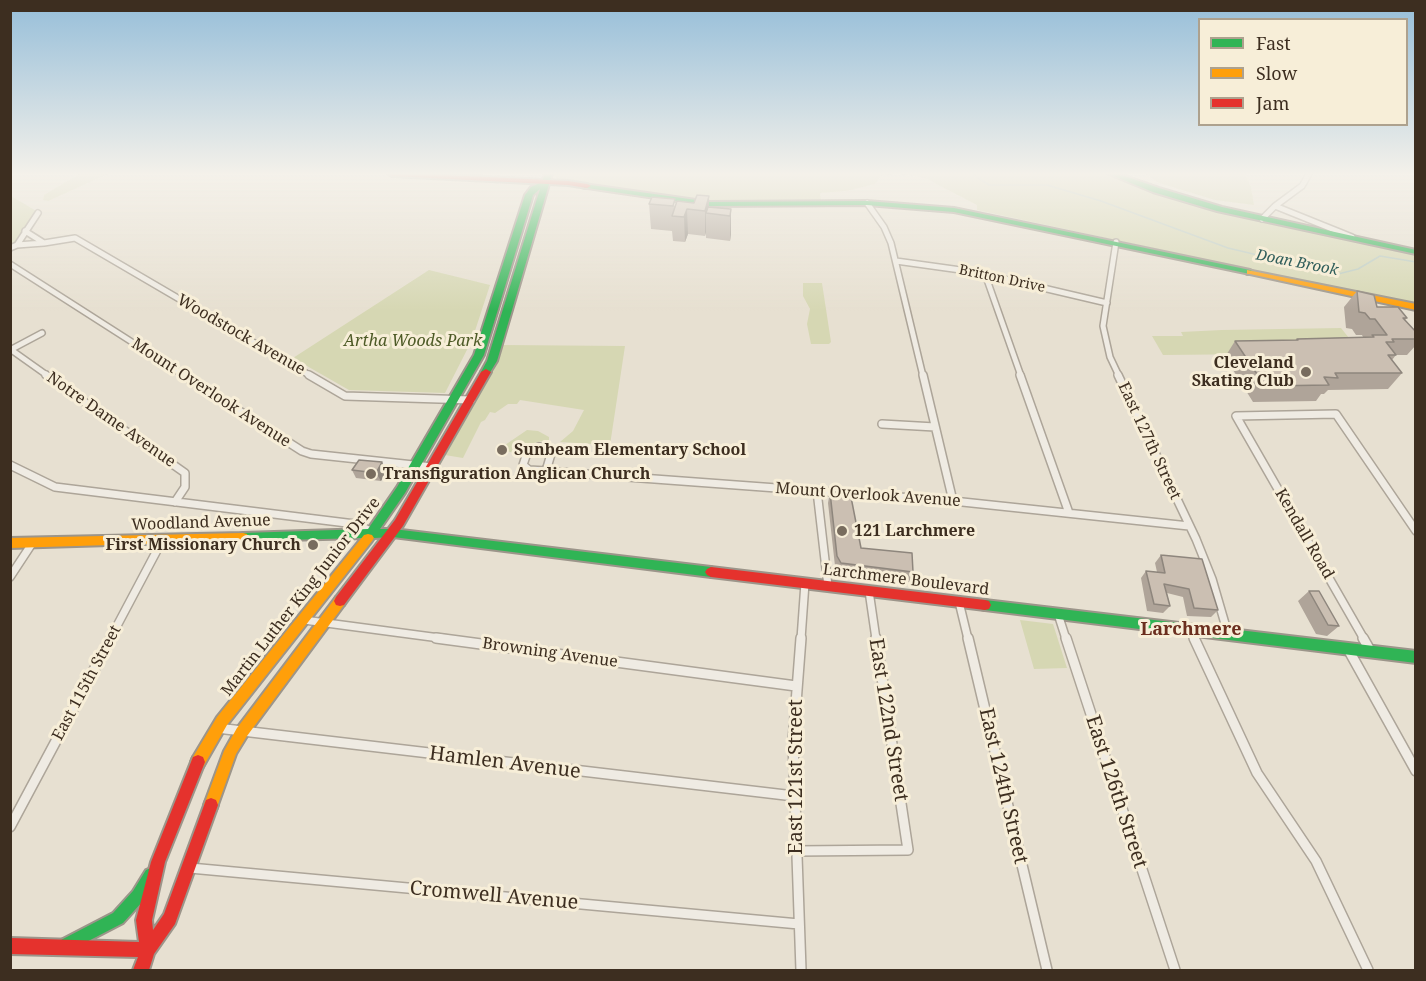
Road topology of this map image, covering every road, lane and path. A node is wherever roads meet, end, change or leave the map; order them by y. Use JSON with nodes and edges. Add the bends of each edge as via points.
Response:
{"nodes":[{"id":1,"x":33,"y":220,"type":"edge"},
{"id":2,"x":522,"y":220,"type":"edge"},
{"id":3,"x":534,"y":220,"type":"edge"},
{"id":4,"x":879,"y":220,"type":"edge"},
{"id":5,"x":987,"y":220,"type":"edge"},
{"id":6,"x":1266,"y":220,"type":"edge"},
{"id":7,"x":1309,"y":220,"type":"edge"},
{"id":8,"x":25,"y":231,"type":"junction"},
{"id":9,"x":518,"y":232,"type":"junction"},
{"id":10,"x":531,"y":232,"type":"junction"},
{"id":11,"x":1352,"y":237,"type":"junction"},
{"id":12,"x":44,"y":243,"type":"junction"},
{"id":13,"x":17,"y":244,"type":"junction"},
{"id":14,"x":1115,"y":245,"type":"junction"},
{"id":15,"x":10,"y":248,"type":"edge"},
{"id":16,"x":1416,"y":252,"type":"edge"},
{"id":17,"x":896,"y":261,"type":"junction"},
{"id":18,"x":10,"y":264,"type":"edge"},
{"id":19,"x":985,"y":274,"type":"junction"},
{"id":20,"x":1107,"y":303,"type":"junction"},
{"id":21,"x":1385,"y":307,"type":"junction"},
{"id":22,"x":1416,"y":307,"type":"edge"},
{"id":23,"x":1416,"y":313,"type":"edge"},
{"id":24,"x":492,"y":314,"type":"junction"},
{"id":25,"x":507,"y":314,"type":"junction"},
{"id":26,"x":42,"y":333,"type":"dead end"},
{"id":27,"x":11,"y":350,"type":"edge"},
{"id":28,"x":454,"y":399,"type":"junction"},
{"id":29,"x":471,"y":400,"type":"junction"},
{"id":30,"x":882,"y":424,"type":"dead end"},
{"id":31,"x":935,"y":427,"type":"junction"},
{"id":32,"x":10,"y":465,"type":"edge"},
{"id":33,"x":415,"y":466,"type":"junction"},
{"id":34,"x":432,"y":467,"type":"junction"},
{"id":35,"x":546,"y":472,"type":"junction"},
{"id":36,"x":817,"y":491,"type":"junction"},
{"id":37,"x":953,"y":501,"type":"junction"},
{"id":38,"x":175,"y":502,"type":"junction"},
{"id":39,"x":1069,"y":513,"type":"junction"},
{"id":40,"x":1189,"y":526,"type":"junction"},
{"id":41,"x":1416,"y":531,"type":"edge"},
{"id":42,"x":374,"y":532,"type":"junction"},
{"id":43,"x":393,"y":533,"type":"junction"},
{"id":44,"x":163,"y":539,"type":"junction"},
{"id":45,"x":33,"y":542,"type":"junction"},
{"id":46,"x":10,"y":543,"type":"edge"},
{"id":47,"x":10,"y":577,"type":"edge"},
{"id":48,"x":805,"y":583,"type":"junction"},
{"id":49,"x":828,"y":586,"type":"junction"},
{"id":50,"x":869,"y":591,"type":"junction"},
{"id":51,"x":959,"y":602,"type":"junction"},
{"id":52,"x":1058,"y":614,"type":"junction"},
{"id":53,"x":304,"y":620,"type":"junction"},
{"id":54,"x":325,"y":622,"type":"junction"},
{"id":55,"x":1191,"y":630,"type":"junction"},
{"id":56,"x":1228,"y":634,"type":"junction"},
{"id":57,"x":1348,"y":649,"type":"junction"},
{"id":58,"x":1371,"y":651,"type":"junction"},
{"id":59,"x":1416,"y":657,"type":"edge"},
{"id":60,"x":796,"y":686,"type":"junction"},
{"id":61,"x":217,"y":728,"type":"junction"},
{"id":62,"x":242,"y":732,"type":"junction"},
{"id":63,"x":1416,"y":771,"type":"edge"},
{"id":64,"x":794,"y":796,"type":"junction"},
{"id":65,"x":10,"y":827,"type":"edge"},
{"id":66,"x":796,"y":851,"type":"junction"},
{"id":67,"x":158,"y":862,"type":"junction"},
{"id":68,"x":190,"y":868,"type":"junction"},
{"id":69,"x":799,"y":924,"type":"junction"},
{"id":70,"x":10,"y":946,"type":"edge"},
{"id":71,"x":61,"y":946,"type":"junction"},
{"id":72,"x":148,"y":950,"type":"junction"},
{"id":73,"x":141,"y":970,"type":"edge"},
{"id":74,"x":801,"y":970,"type":"edge"},
{"id":75,"x":1047,"y":970,"type":"edge"},
{"id":76,"x":1175,"y":970,"type":"edge"},
{"id":77,"x":1368,"y":970,"type":"edge"}],
"edges":[{"from":1,"to":8,"type":"street"},
{"from":2,"to":9,"type":"main road","name":"Martin Luther King Junior Drive"},
{"from":3,"to":10,"type":"main road","name":"Martin Luther King Junior Drive"},
{"from":4,"to":17,"type":"street"},
{"from":5,"to":14,"type":"main road"},
{"from":6,"to":11,"type":"main road"},
{"from":7,"to":11,"type":"street"},
{"from":8,"to":12,"type":"street"},
{"from":8,"to":13,"type":"street"},
{"from":9,"to":10,"type":"street"},
{"from":9,"to":24,"type":"main road","name":"Martin Luther King Junior Drive"},
{"from":10,"to":25,"type":"main road","name":"Martin Luther King Junior Drive"},
{"from":11,"to":16,"type":"main road"},
{"from":12,"to":13,"type":"street","name":"Woodstock Avenue"},
{"from":12,"to":28,"type":"street","name":"Woodstock Avenue","via":[[75,238],[345,396]]},
{"from":13,"to":15,"type":"street"},
{"from":14,"to":20,"type":"street","name":"East 127th Street"},
{"from":14,"to":21,"type":"main road"},
{"from":17,"to":19,"type":"street","name":"Britton Drive"},
{"from":17,"to":31,"type":"street"},
{"from":18,"to":33,"type":"street","name":"Mount Overlook Avenue","via":[[302,451]]},
{"from":19,"to":20,"type":"street","name":"Britton Drive"},
{"from":19,"to":39,"type":"street"},
{"from":20,"to":40,"type":"street","name":"East 127th Street","via":[[1103,326],[1110,357]]},
{"from":21,"to":22,"type":"main road"},
{"from":21,"to":23,"type":"main road"},
{"from":24,"to":25,"type":"street"},
{"from":24,"to":28,"type":"main road","name":"Martin Luther King Junior Drive","via":[[482,349]]},
{"from":25,"to":29,"type":"main road","name":"Martin Luther King Junior Drive","via":[[492,361]]},
{"from":26,"to":27,"type":"street"},
{"from":27,"to":38,"type":"street","name":"Notre Dame Avenue","via":[[185,473],[185,486]]},
{"from":28,"to":29,"type":"street","name":"Woodstock Avenue"},
{"from":28,"to":33,"type":"main road","name":"Martin Luther King Junior Drive"},
{"from":29,"to":34,"type":"main road","name":"Martin Luther King Junior Drive"},
{"from":30,"to":31,"type":"street"},
{"from":31,"to":37,"type":"street"},
{"from":32,"to":38,"type":"street","via":[[55,486]]},
{"from":33,"to":34,"type":"street","name":"Mount Overlook Avenue"},
{"from":33,"to":42,"type":"main road","name":"Martin Luther King Junior Drive"},
{"from":34,"to":43,"type":"main road","name":"Martin Luther King Junior Drive"},
{"from":35,"to":35,"type":"street","name":"Mount Overlook Avenue","via":[[550,450],[542,447],[530,451],[524,467]]},
{"from":35,"to":36,"type":"street","name":"Mount Overlook Avenue"},
{"from":36,"to":37,"type":"street","name":"Mount Overlook Avenue"},
{"from":36,"to":49,"type":"street"},
{"from":37,"to":39,"type":"street","name":"Mount Overlook Avenue"},
{"from":38,"to":42,"type":"street","via":[[355,524]]},
{"from":39,"to":40,"type":"street","name":"Mount Overlook Avenue"},
{"from":40,"to":56,"type":"street","name":"East 127th Street","via":[[1212,579]]},
{"from":41,"to":58,"type":"street","name":"Kendall Road","via":[[1336,414],[1236,416]]},
{"from":42,"to":43,"type":"main road","name":"Woodland Avenue"},
{"from":42,"to":44,"type":"main road","name":"Woodland Avenue"},
{"from":42,"to":53,"type":"main road","name":"Martin Luther King Junior Drive"},
{"from":43,"to":48,"type":"main road","name":"Larchmere Boulevard"},
{"from":43,"to":54,"type":"main road","name":"Martin Luther King Junior Drive"},
{"from":44,"to":45,"type":"main road","name":"Woodland Avenue"},
{"from":44,"to":65,"type":"street","name":"East 115th Street"},
{"from":45,"to":46,"type":"main road","name":"Woodland Avenue"},
{"from":45,"to":47,"type":"street"},
{"from":48,"to":49,"type":"main road","name":"Larchmere Boulevard"},
{"from":48,"to":60,"type":"street","name":"East 121st Street"},
{"from":49,"to":50,"type":"main road","name":"Larchmere Boulevard"},
{"from":50,"to":51,"type":"main road","name":"Larchmere Boulevard"},
{"from":50,"to":66,"type":"street","name":"East 122nd Street","via":[[908,850]]},
{"from":51,"to":52,"type":"main road","name":"Larchmere Boulevard"},
{"from":51,"to":75,"type":"street","name":"East 124th Street"},
{"from":52,"to":55,"type":"main road","name":"Larchmere Boulevard"},
{"from":52,"to":76,"type":"street","name":"East 126th Street"},
{"from":53,"to":54,"type":"street","name":"Browning Avenue"},
{"from":53,"to":61,"type":"main road","name":"Martin Luther King Junior Drive"},
{"from":54,"to":60,"type":"street","name":"Browning Avenue"},
{"from":54,"to":62,"type":"main road","name":"Martin Luther King Junior Drive"},
{"from":55,"to":56,"type":"main road","name":"Larchmere Boulevard"},
{"from":55,"to":77,"type":"street","via":[[1257,773],[1316,861]]},
{"from":56,"to":57,"type":"main road","name":"Larchmere Boulevard"},
{"from":57,"to":58,"type":"main road","name":"Larchmere Boulevard"},
{"from":57,"to":63,"type":"street"},
{"from":58,"to":59,"type":"main road","name":"Larchmere Boulevard"},
{"from":60,"to":64,"type":"street","name":"East 121st Street"},
{"from":61,"to":62,"type":"street","name":"Hamlen Avenue"},
{"from":61,"to":67,"type":"main road","name":"Martin Luther King Junior Drive","via":[[199,760]]},
{"from":62,"to":64,"type":"street","name":"Hamlen Avenue"},
{"from":62,"to":68,"type":"main road","name":"Martin Luther King Junior Drive","via":[[218,785]]},
{"from":64,"to":66,"type":"street","name":"East 121st Street"},
{"from":66,"to":69,"type":"street","name":"East 121st Street"},
{"from":67,"to":71,"type":"main road","via":[[123,914],[93,933]]},
{"from":67,"to":72,"type":"main road","name":"Martin Luther King Junior Drive","via":[[144,920]]},
{"from":68,"to":69,"type":"street","name":"Cromwell Avenue"},
{"from":68,"to":72,"type":"main road","name":"Martin Luther King Junior Drive","via":[[170,919]]},
{"from":69,"to":74,"type":"street","name":"East 121st Street"},
{"from":70,"to":71,"type":"main road"},
{"from":71,"to":72,"type":"main road"},
{"from":72,"to":73,"type":"main road"}]}
